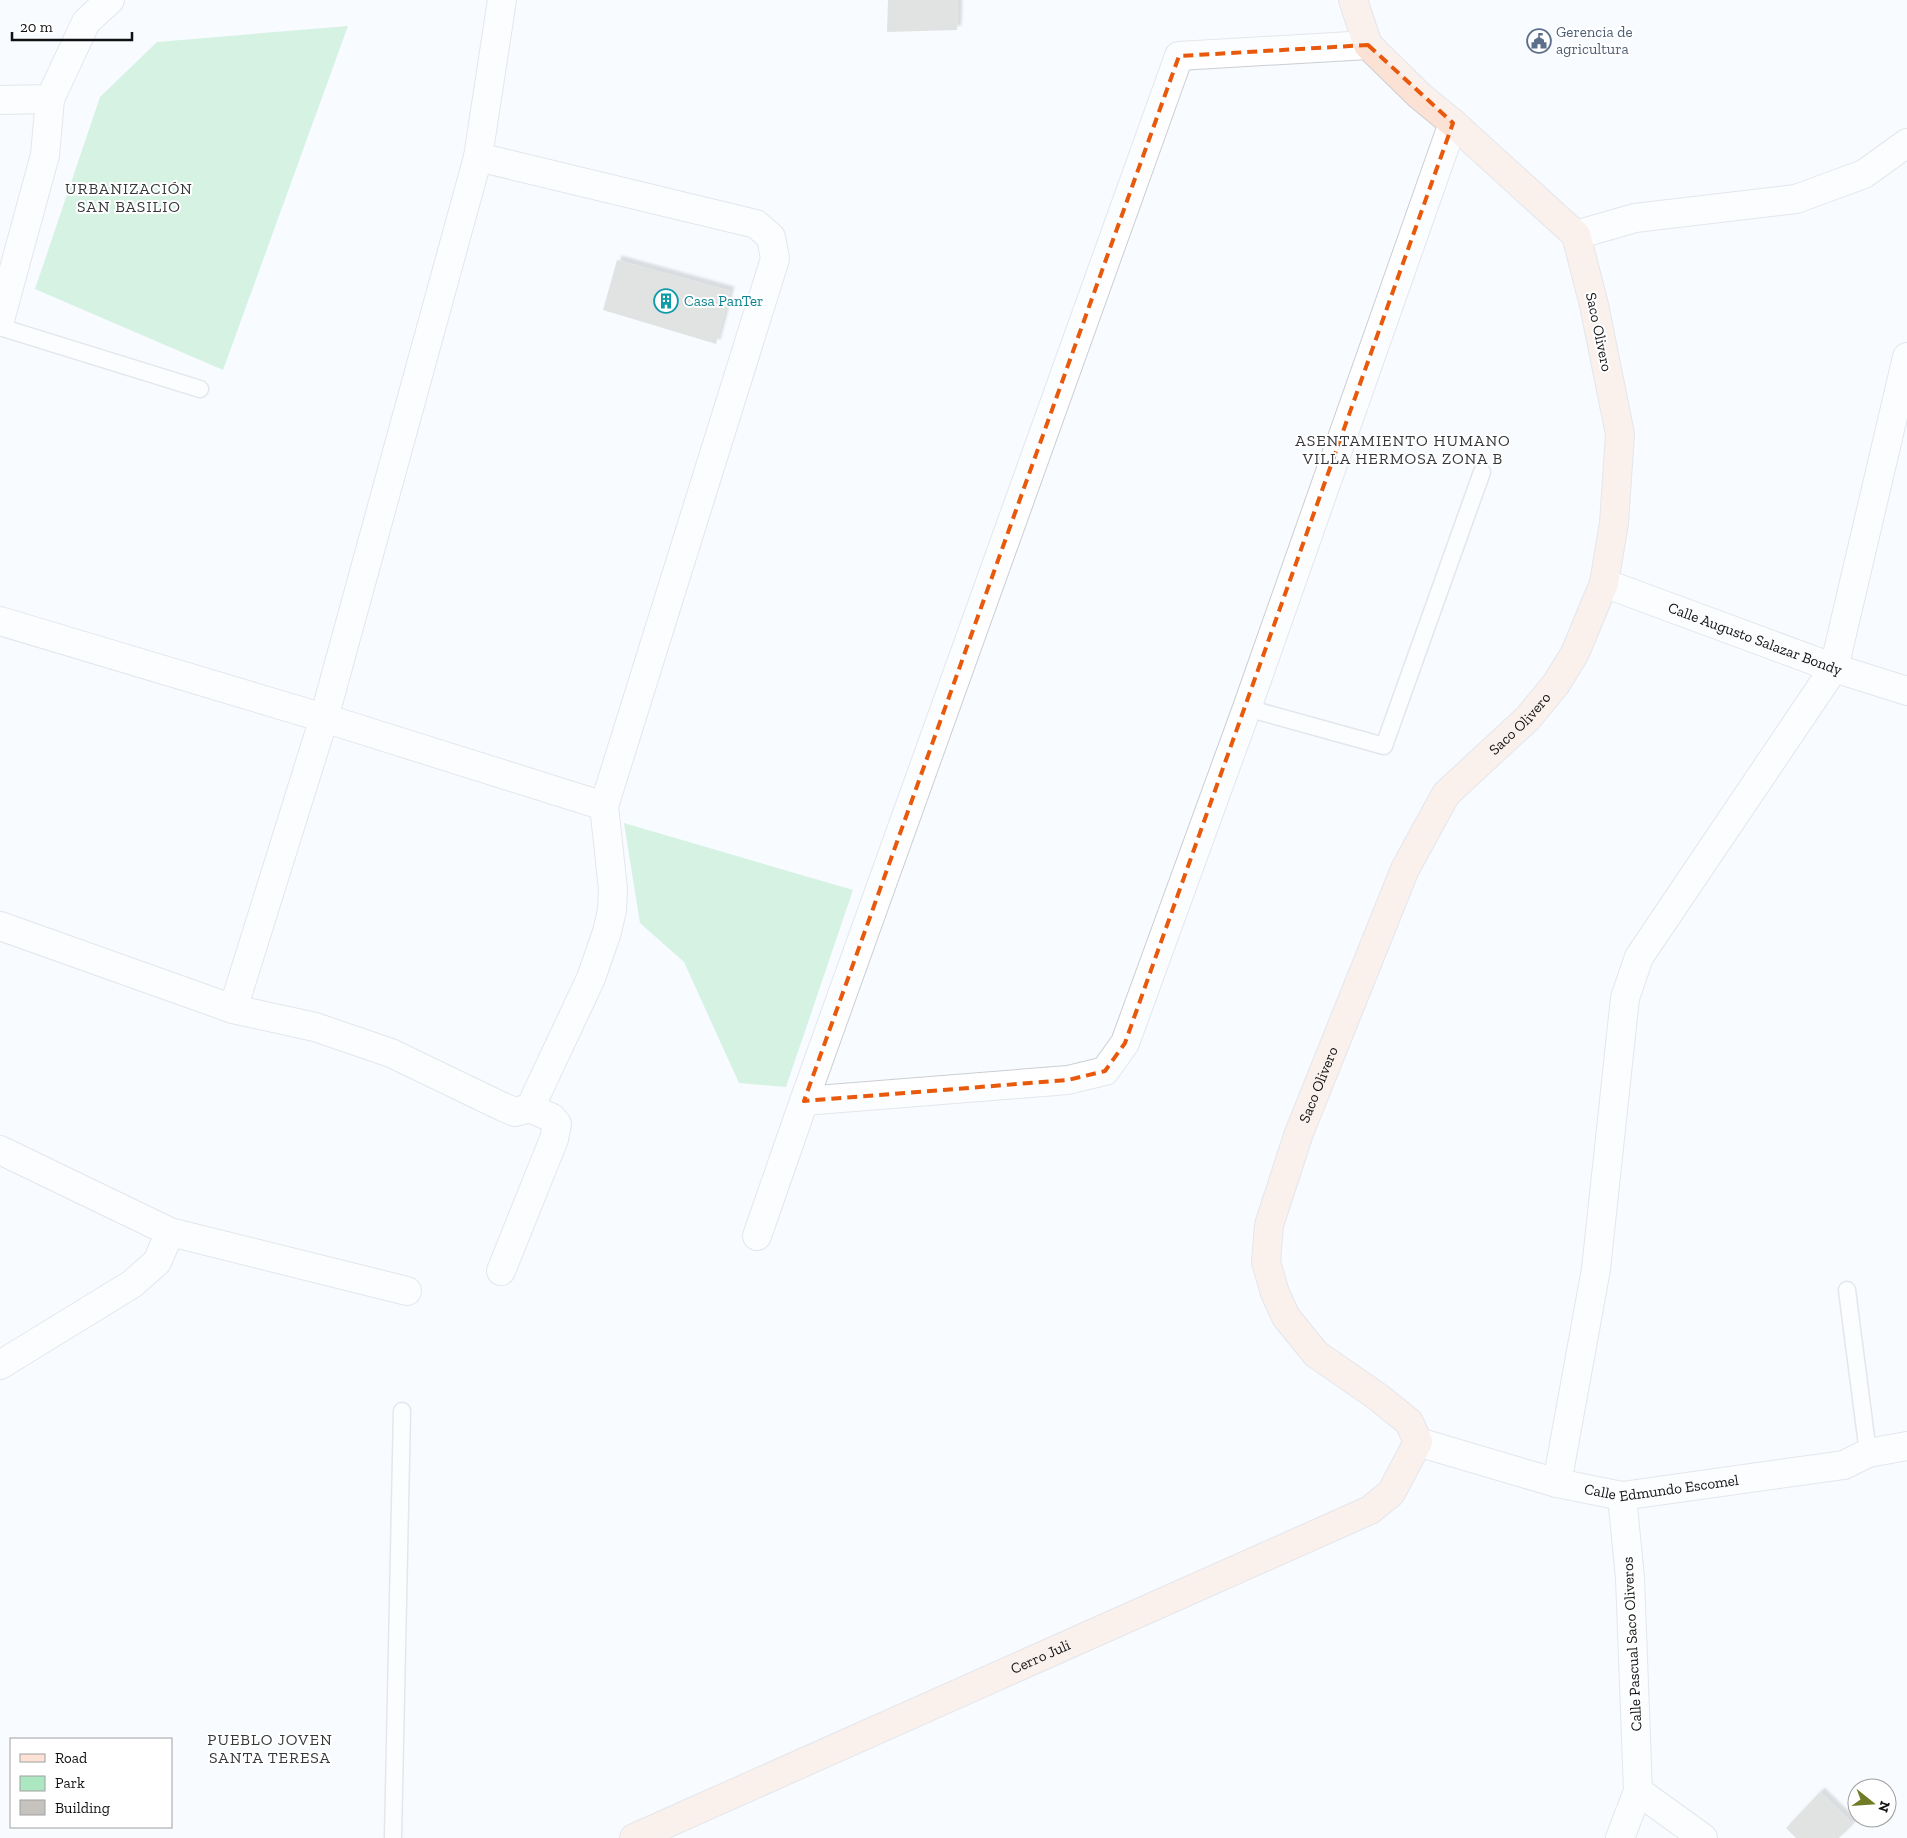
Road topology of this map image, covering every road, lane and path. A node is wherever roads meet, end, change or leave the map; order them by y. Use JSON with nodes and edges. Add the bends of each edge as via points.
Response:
{"nodes":[{"id":1,"x":110,"y":0,"type":"edge"},
{"id":2,"x":502,"y":0,"type":"edge"},
{"id":3,"x":1353,"y":0,"type":"edge"},
{"id":4,"x":1368,"y":45,"type":"junction"},
{"id":5,"x":50,"y":99,"type":"junction"},
{"id":6,"x":0,"y":100,"type":"edge"},
{"id":7,"x":1453,"y":123,"type":"junction"},
{"id":8,"x":1907,"y":142,"type":"edge"},
{"id":9,"x":478,"y":158,"type":"junction"},
{"id":10,"x":1576,"y":235,"type":"junction"},
{"id":11,"x":0,"y":320,"type":"edge"},
{"id":12,"x":0,"y":327,"type":"edge"},
{"id":13,"x":1907,"y":357,"type":"edge"},
{"id":14,"x":200,"y":390,"type":"dead end"},
{"id":15,"x":1482,"y":472,"type":"dead end"},
{"id":16,"x":1604,"y":583,"type":"junction"},
{"id":17,"x":0,"y":621,"type":"edge"},
{"id":18,"x":1834,"y":668,"type":"junction"},
{"id":19,"x":1907,"y":691,"type":"edge"},
{"id":20,"x":1247,"y":708,"type":"junction"},
{"id":21,"x":324,"y":718,"type":"junction"},
{"id":22,"x":604,"y":806,"type":"junction"},
{"id":23,"x":0,"y":926,"type":"edge"},
{"id":24,"x":233,"y":1010,"type":"junction"},
{"id":25,"x":804,"y":1101,"type":"junction"},
{"id":26,"x":530,"y":1108,"type":"junction"},
{"id":27,"x":0,"y":1150,"type":"edge"},
{"id":28,"x":170,"y":1232,"type":"junction"},
{"id":29,"x":757,"y":1236,"type":"dead end"},
{"id":30,"x":501,"y":1271,"type":"dead end"},
{"id":31,"x":1847,"y":1290,"type":"dead end"},
{"id":32,"x":407,"y":1291,"type":"dead end"},
{"id":33,"x":0,"y":1365,"type":"edge"},
{"id":34,"x":402,"y":1411,"type":"dead end"},
{"id":35,"x":1418,"y":1442,"type":"junction"},
{"id":36,"x":1907,"y":1446,"type":"edge"},
{"id":37,"x":1868,"y":1453,"type":"junction"},
{"id":38,"x":1557,"y":1483,"type":"junction"},
{"id":39,"x":1622,"y":1496,"type":"junction"},
{"id":40,"x":1638,"y":1791,"type":"junction"},
{"id":41,"x":393,"y":1838,"type":"edge"},
{"id":42,"x":634,"y":1838,"type":"edge"},
{"id":43,"x":1620,"y":1838,"type":"edge"},
{"id":44,"x":1703,"y":1838,"type":"edge"}],
"edges":[{"from":1,"to":5,"type":"street","via":[[86,22]]},
{"from":2,"to":9,"type":"street"},
{"from":3,"to":4,"type":"street"},
{"from":4,"to":7,"type":"street"},
{"from":4,"to":25,"type":"street","via":[[1180,56]]},
{"from":5,"to":6,"type":"street"},
{"from":5,"to":11,"type":"street","via":[[45,156]]},
{"from":7,"to":10,"type":"street"},
{"from":7,"to":20,"type":"street"},
{"from":8,"to":10,"type":"street","via":[[1864,174],[1796,199],[1635,218]]},
{"from":9,"to":21,"type":"street"},
{"from":9,"to":22,"type":"street","via":[[756,224],[771,237],[775,259]]},
{"from":10,"to":16,"type":"street","name":"Saco Olivero","via":[[1620,434],[1614,523]]},
{"from":12,"to":14,"type":"lane"},
{"from":13,"to":18,"type":"street"},
{"from":15,"to":20,"type":"lane","via":[[1384,746]]},
{"from":16,"to":18,"type":"street","name":"Calle Augusto Salazar Bondy"},
{"from":16,"to":35,"type":"street","name":"Saco Olivero","via":[[1575,653],[1556,684],[1528,718],[1446,794],[1406,869],[1298,1133],[1269,1224],[1266,1262],[1286,1318],[1316,1354],[1409,1422]]},
{"from":17,"to":21,"type":"street"},
{"from":18,"to":19,"type":"street","name":"Calle Augusto Salazar Bondy"},
{"from":18,"to":38,"type":"street","via":[[1639,956],[1625,998],[1596,1269]]},
{"from":20,"to":25,"type":"street","via":[[1125,1043],[1105,1071],[1068,1080]]},
{"from":21,"to":22,"type":"street"},
{"from":21,"to":24,"type":"street"},
{"from":22,"to":26,"type":"street","via":[[613,890],[607,932],[591,978]]},
{"from":23,"to":24,"type":"street"},
{"from":24,"to":26,"type":"street","via":[[315,1027],[391,1053],[509,1110],[515,1112]]},
{"from":25,"to":29,"type":"street"},
{"from":26,"to":30,"type":"street","via":[[552,1118],[557,1124],[554,1139]]},
{"from":27,"to":28,"type":"street"},
{"from":28,"to":32,"type":"street"},
{"from":28,"to":33,"type":"street","via":[[157,1262],[132,1284]]},
{"from":31,"to":37,"type":"lane"},
{"from":34,"to":41,"type":"lane"},
{"from":35,"to":38,"type":"street","name":"Calle Edmundo Escomel"},
{"from":35,"to":42,"type":"street","name":"Cerro Juli","via":[[1391,1492],[1370,1510]]},
{"from":36,"to":37,"type":"street","name":"Calle Edmundo Escomel"},
{"from":37,"to":39,"type":"street","name":"Calle Edmundo Escomel","via":[[1844,1465]]},
{"from":38,"to":39,"type":"street","name":"Calle Edmundo Escomel"},
{"from":39,"to":40,"type":"street","name":"Calle Pascual Saco Oliveros","via":[[1630,1578]]},
{"from":40,"to":43,"type":"street"},
{"from":40,"to":44,"type":"street"}]}
